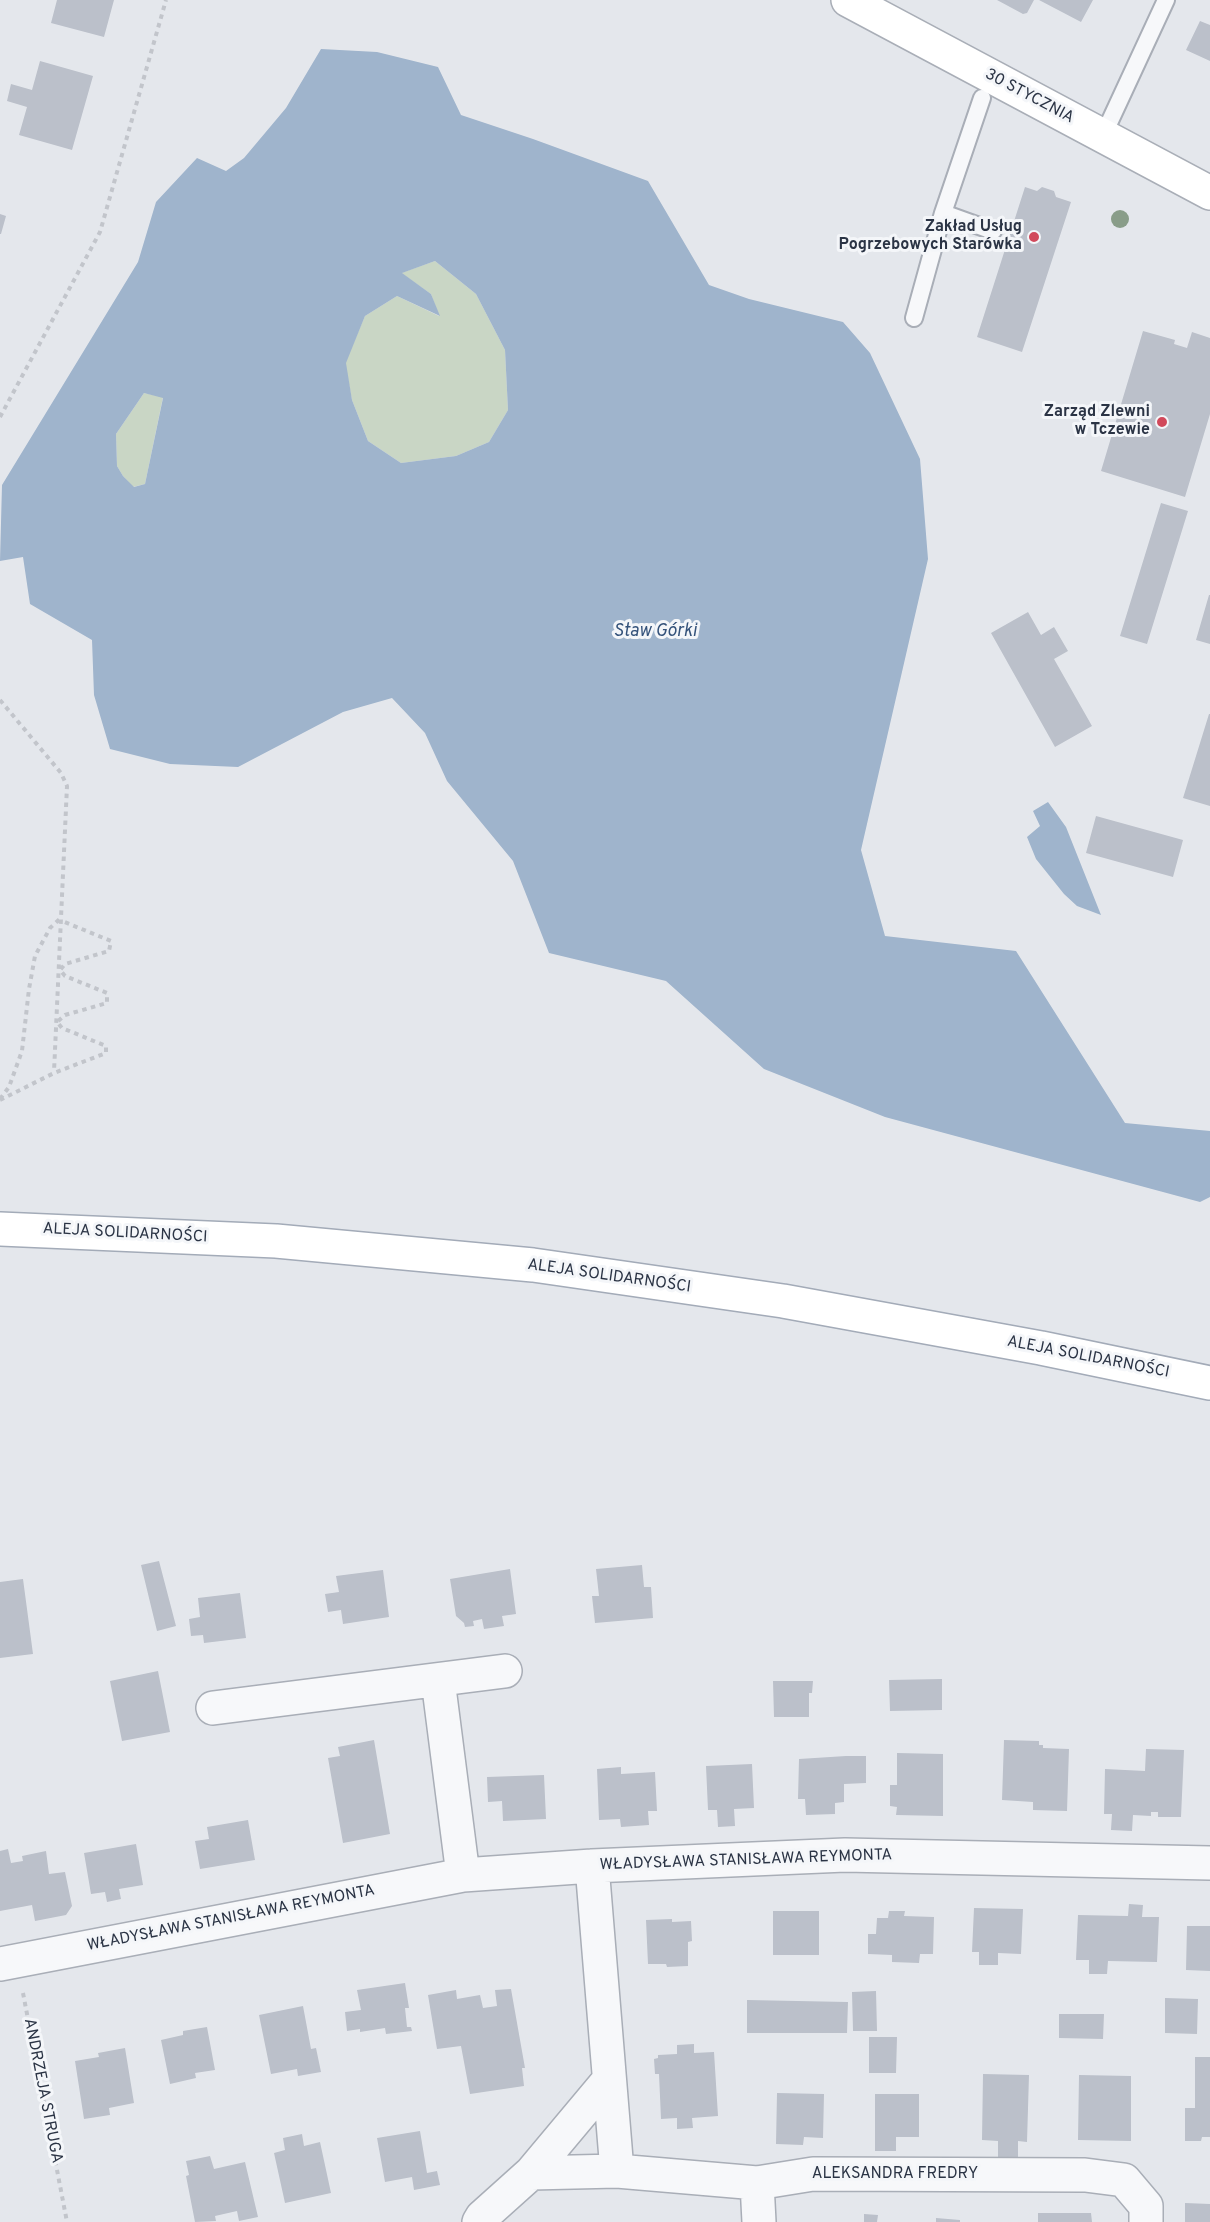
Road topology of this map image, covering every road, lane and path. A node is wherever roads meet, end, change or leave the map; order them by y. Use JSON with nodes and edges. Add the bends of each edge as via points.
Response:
{"nodes":[{"id":1,"x":166,"y":0,"type":"edge"},
{"id":2,"x":848,"y":0,"type":"edge"},
{"id":3,"x":1166,"y":0,"type":"edge"},
{"id":4,"x":982,"y":98,"type":"dead end"},
{"id":5,"x":1103,"y":136,"type":"junction"},
{"id":6,"x":1210,"y":194,"type":"edge"},
{"id":7,"x":944,"y":213,"type":"junction"},
{"id":8,"x":993,"y":231,"type":"dead end"},
{"id":9,"x":914,"y":318,"type":"dead end"},
{"id":10,"x":0,"y":417,"type":"edge"},
{"id":11,"x":0,"y":700,"type":"edge"},
{"id":12,"x":62,"y":919,"type":"junction"},
{"id":13,"x":60,"y":970,"type":"junction"},
{"id":14,"x":57,"y":1022,"type":"junction"},
{"id":15,"x":54,"y":1073,"type":"junction"},
{"id":16,"x":0,"y":1099,"type":"edge"},
{"id":17,"x":0,"y":1229,"type":"edge"},
{"id":18,"x":1210,"y":1383,"type":"edge"},
{"id":19,"x":505,"y":1671,"type":"dead end"},
{"id":20,"x":438,"y":1680,"type":"junction"},
{"id":21,"x":213,"y":1708,"type":"dead end"},
{"id":22,"x":1210,"y":1863,"type":"edge"},
{"id":23,"x":592,"y":1866,"type":"junction"},
{"id":24,"x":463,"y":1875,"type":"junction"},
{"id":25,"x":8,"y":1962,"type":"edge"},
{"id":26,"x":608,"y":2081,"type":"junction"},
{"id":27,"x":616,"y":2172,"type":"junction"},
{"id":28,"x":531,"y":2173,"type":"junction"},
{"id":29,"x":758,"y":2183,"type":"junction"},
{"id":30,"x":67,"y":2222,"type":"edge"},
{"id":31,"x":479,"y":2222,"type":"edge"},
{"id":32,"x":759,"y":2222,"type":"edge"},
{"id":33,"x":1146,"y":2222,"type":"edge"}],
"edges":[{"from":1,"to":10,"type":"path","via":[[100,232]]},
{"from":2,"to":5,"type":"main road","name":"30 STYCZNIA"},
{"from":3,"to":5,"type":"lane"},
{"from":4,"to":7,"type":"lane"},
{"from":5,"to":6,"type":"main road","name":"30 STYCZNIA"},
{"from":7,"to":8,"type":"lane"},
{"from":7,"to":9,"type":"lane"},
{"from":11,"to":12,"type":"path","via":[[61,773],[67,786]]},
{"from":12,"to":13,"type":"path"},
{"from":12,"to":13,"type":"path","via":[[111,941],[109,951],[65,964]]},
{"from":12,"to":16,"type":"path","via":[[50,928],[35,956],[22,1051],[9,1087]]},
{"from":13,"to":14,"type":"path"},
{"from":13,"to":14,"type":"path","via":[[65,976],[107,993],[107,1003],[65,1015]]},
{"from":14,"to":15,"type":"path"},
{"from":14,"to":15,"type":"path","via":[[62,1028],[106,1046],[106,1053]]},
{"from":15,"to":16,"type":"path"},
{"from":17,"to":18,"type":"main road","name":"ALEJA SOLIDARNOŚCI","via":[[276,1241],[533,1265],[783,1301]]},
{"from":19,"to":20,"type":"street"},
{"from":20,"to":21,"type":"street"},
{"from":20,"to":24,"type":"street"},
{"from":22,"to":23,"type":"street","name":"WŁADYSŁAWA STANISŁAWA REYMONTA","via":[[845,1855]]},
{"from":23,"to":24,"type":"street","name":"WŁADYSŁAWA STANISŁAWA REYMONTA"},
{"from":23,"to":26,"type":"street"},
{"from":24,"to":25,"type":"street","name":"WŁADYSŁAWA STANISŁAWA REYMONTA"},
{"from":25,"to":30,"type":"path","name":"ANDRZEJA STRUGA"},
{"from":26,"to":27,"type":"street"},
{"from":26,"to":28,"type":"street"},
{"from":27,"to":28,"type":"street","name":"ALEKSANDRA FREDRY"},
{"from":27,"to":29,"type":"street","name":"ALEKSANDRA FREDRY"},
{"from":28,"to":31,"type":"street"},
{"from":29,"to":32,"type":"street"},
{"from":29,"to":33,"type":"street","name":"ALEKSANDRA FREDRY","via":[[813,2174],[1085,2175],[1124,2180],[1146,2206]]}]}
